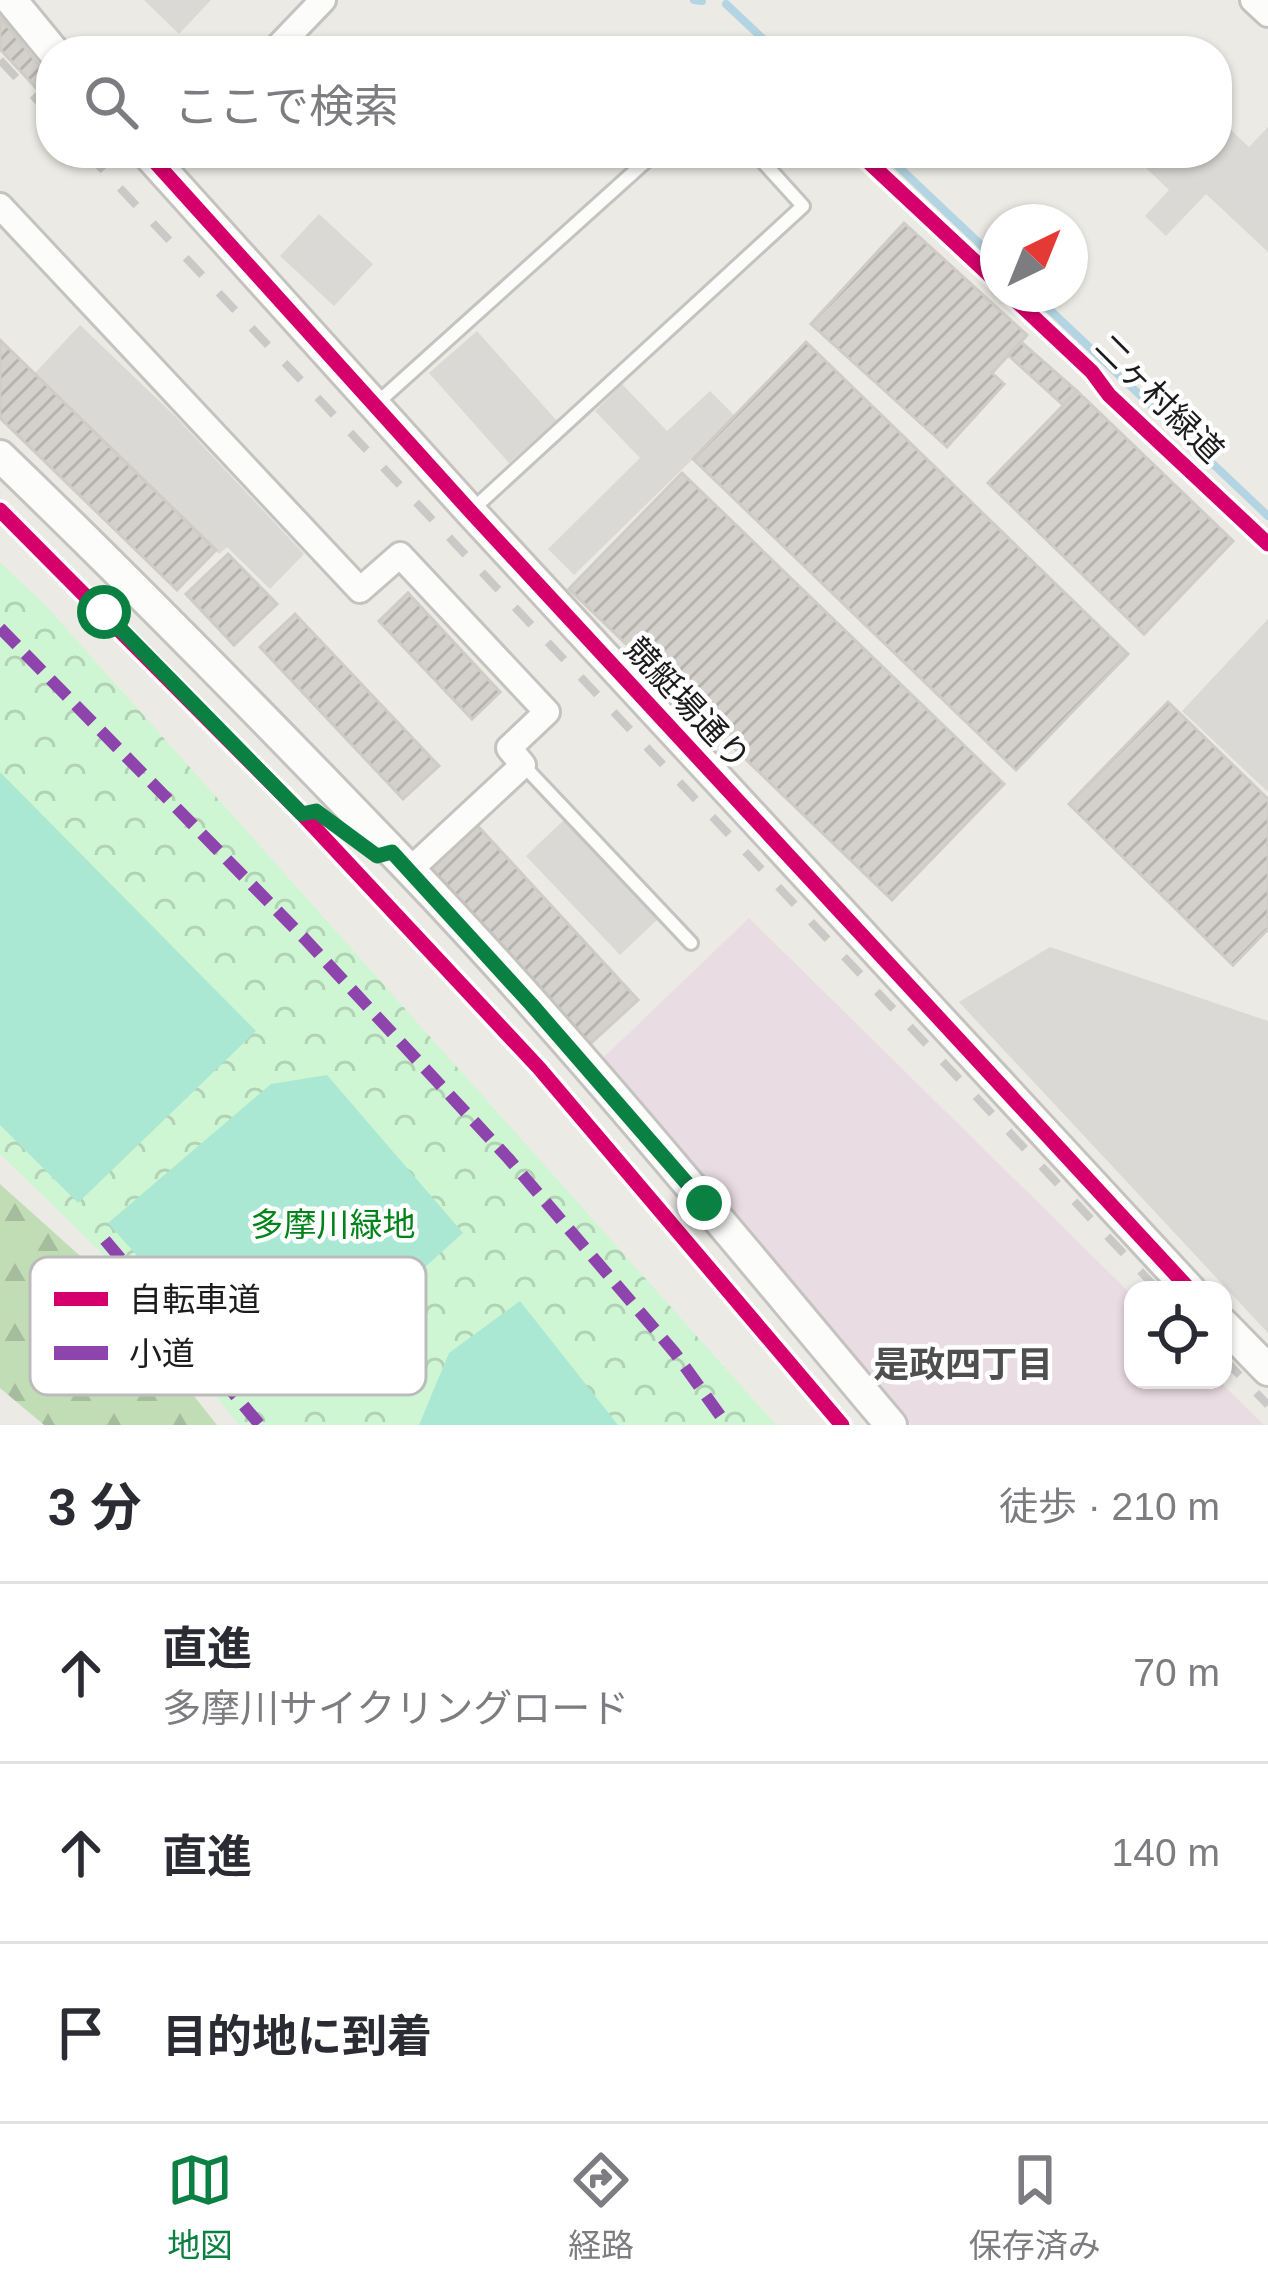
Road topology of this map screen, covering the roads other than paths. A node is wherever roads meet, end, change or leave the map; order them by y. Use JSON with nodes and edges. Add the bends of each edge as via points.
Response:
{"nodes":[{"id":1,"x":11,"y":0,"type":"edge"},
{"id":2,"x":1253,"y":0,"type":"edge"},
{"id":3,"x":318,"y":1,"type":"edge"},
{"id":4,"x":1268,"y":14,"type":"edge"},
{"id":5,"x":41,"y":36,"type":"edge"},
{"id":6,"x":287,"y":36,"type":"edge"},
{"id":7,"x":171,"y":168,"type":"edge"},
{"id":8,"x":638,"y":168,"type":"edge"},
{"id":9,"x":769,"y":168,"type":"edge"},
{"id":10,"x":0,"y":206,"type":"edge"},
{"id":11,"x":375,"y":405,"type":"junction"},
{"id":12,"x":0,"y":456,"type":"edge"},
{"id":13,"x":471,"y":512,"type":"junction"},
{"id":14,"x":523,"y":765,"type":"junction"},
{"id":15,"x":410,"y":870,"type":"junction"},
{"id":16,"x":691,"y":943,"type":"dead end"},
{"id":17,"x":1182,"y":1281,"type":"edge"},
{"id":18,"x":1232,"y":1333,"type":"edge"},
{"id":19,"x":1268,"y":1370,"type":"edge"},
{"id":20,"x":891,"y":1425,"type":"edge"}],
"edges":[{"from":1,"to":5,"type":"street"},
{"from":2,"to":4,"type":"street"},
{"from":3,"to":6,"type":"street"},
{"from":7,"to":11,"type":"street","name":"競艇場通り"},
{"from":8,"to":11,"type":"lane"},
{"from":9,"to":13,"type":"lane","via":[[803,206]]},
{"from":10,"to":14,"type":"street","via":[[359,590],[400,555],[433,590],[547,712],[509,748]]},
{"from":11,"to":13,"type":"street","name":"競艇場通り"},
{"from":12,"to":15,"type":"street"},
{"from":13,"to":17,"type":"street","name":"競艇場通り"},
{"from":14,"to":15,"type":"street"},
{"from":14,"to":16,"type":"lane"},
{"from":15,"to":20,"type":"street"},
{"from":18,"to":19,"type":"street"}]}
